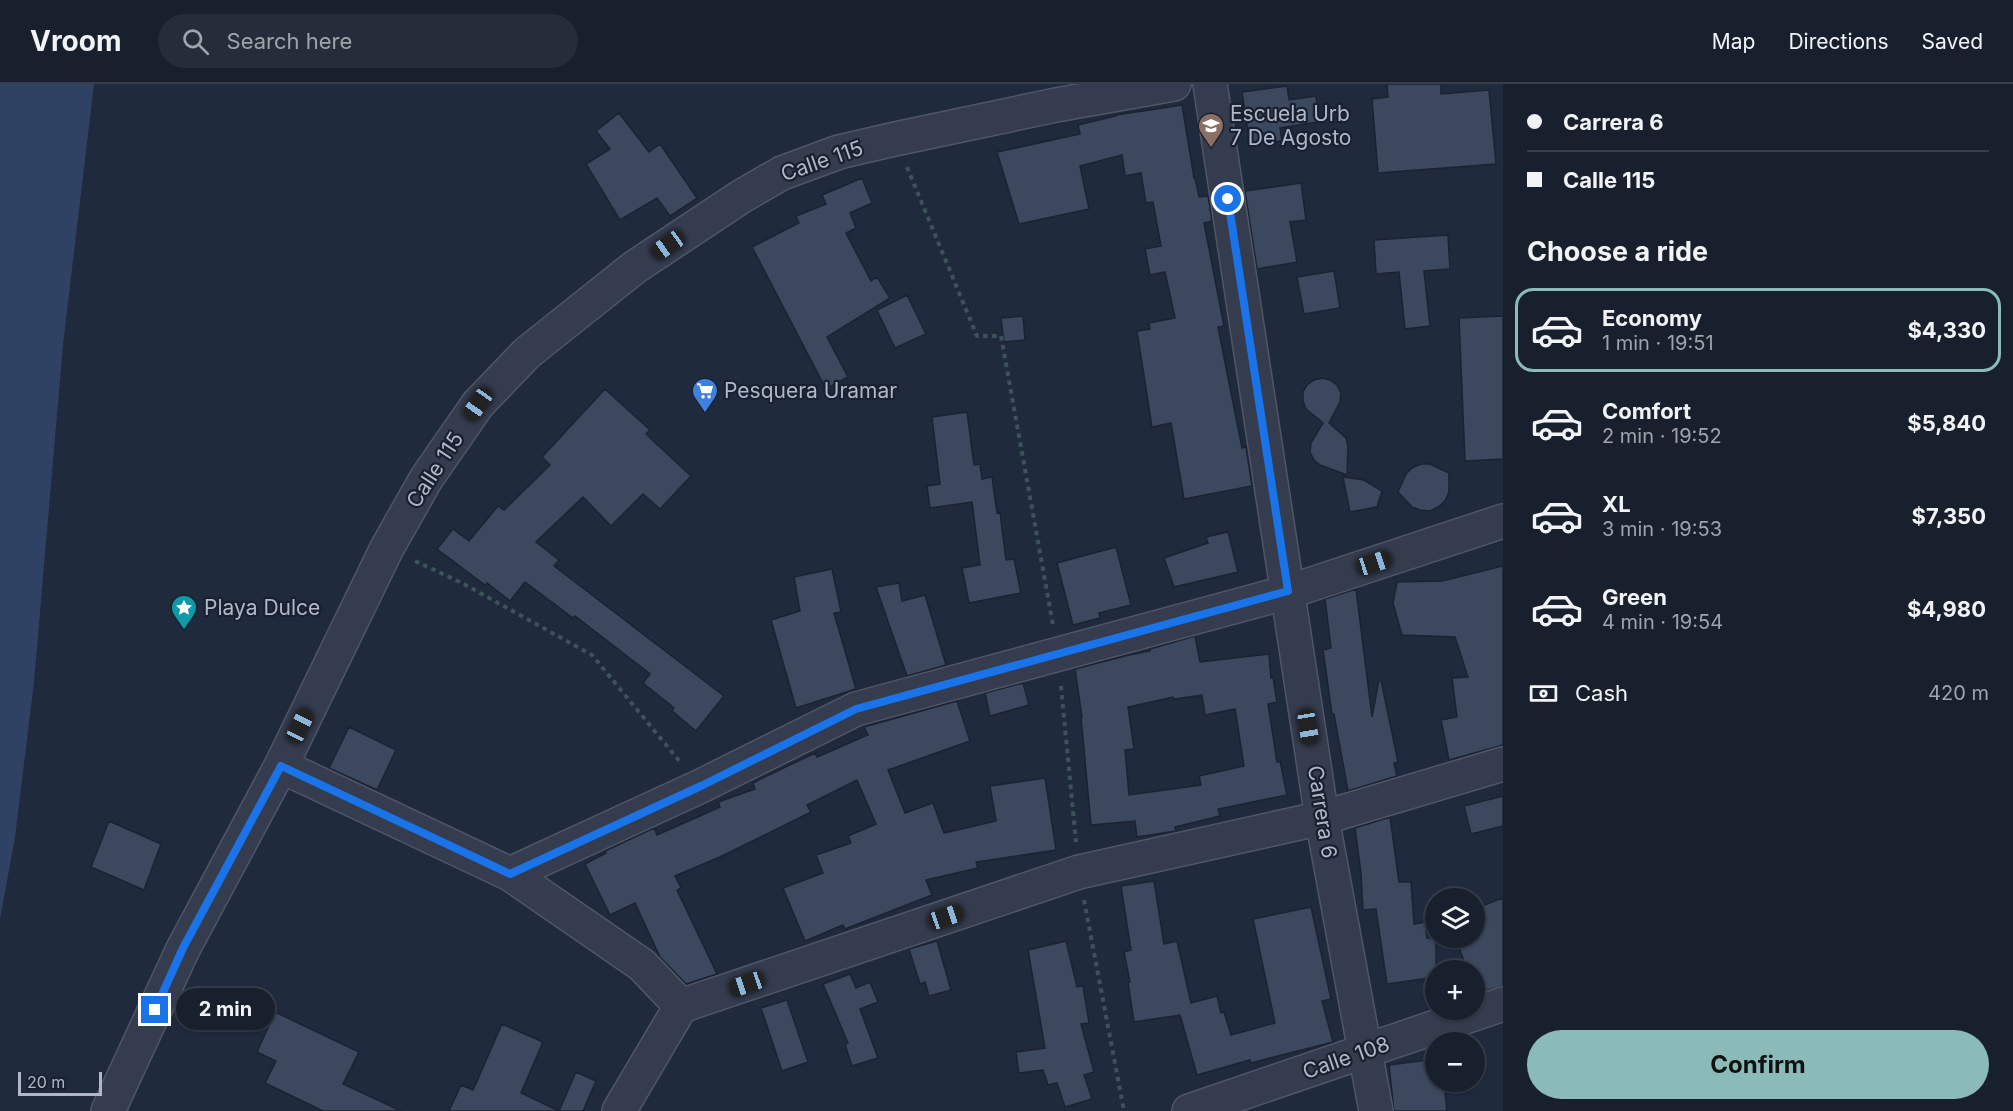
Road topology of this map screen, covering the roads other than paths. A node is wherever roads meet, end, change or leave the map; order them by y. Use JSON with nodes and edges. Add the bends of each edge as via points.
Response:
{"nodes":[{"id":1,"x":1174,"y":84,"type":"edge"},
{"id":2,"x":1210,"y":84,"type":"edge"},
{"id":3,"x":1503,"y":521,"type":"edge"},
{"id":4,"x":1288,"y":591,"type":"junction"},
{"id":5,"x":1503,"y":764,"type":"edge"},
{"id":6,"x":281,"y":766,"type":"junction"},
{"id":7,"x":1322,"y":818,"type":"junction"},
{"id":8,"x":510,"y":874,"type":"junction"},
{"id":9,"x":1503,"y":1004,"type":"edge"},
{"id":10,"x":681,"y":1006,"type":"junction"},
{"id":11,"x":1365,"y":1051,"type":"junction"},
{"id":12,"x":108,"y":1111,"type":"edge"},
{"id":13,"x":619,"y":1111,"type":"edge"},
{"id":14,"x":1189,"y":1111,"type":"edge"},
{"id":15,"x":1376,"y":1111,"type":"edge"}],
"edges":[{"from":1,"to":6,"type":"street","name":"Calle 115","via":[[839,152],[782,173],[635,267],[536,346],[478,404],[426,479],[387,548]]},
{"from":2,"to":4,"type":"street","name":"Carrera 6"},
{"from":3,"to":4,"type":"street"},
{"from":4,"to":7,"type":"street","name":"Carrera 6"},
{"from":4,"to":8,"type":"street","via":[[856,709]]},
{"from":5,"to":7,"type":"street"},
{"from":6,"to":8,"type":"street"},
{"from":6,"to":12,"type":"street","name":"Calle 115","via":[[183,948]]},
{"from":7,"to":10,"type":"street","via":[[1079,872]]},
{"from":7,"to":11,"type":"street","name":"Carrera 6"},
{"from":8,"to":10,"type":"street","via":[[642,965]]},
{"from":9,"to":11,"type":"street","name":"Calle 108"},
{"from":10,"to":13,"type":"street"},
{"from":11,"to":14,"type":"street","name":"Calle 108"},
{"from":11,"to":15,"type":"street","name":"Carrera 6"}]}
